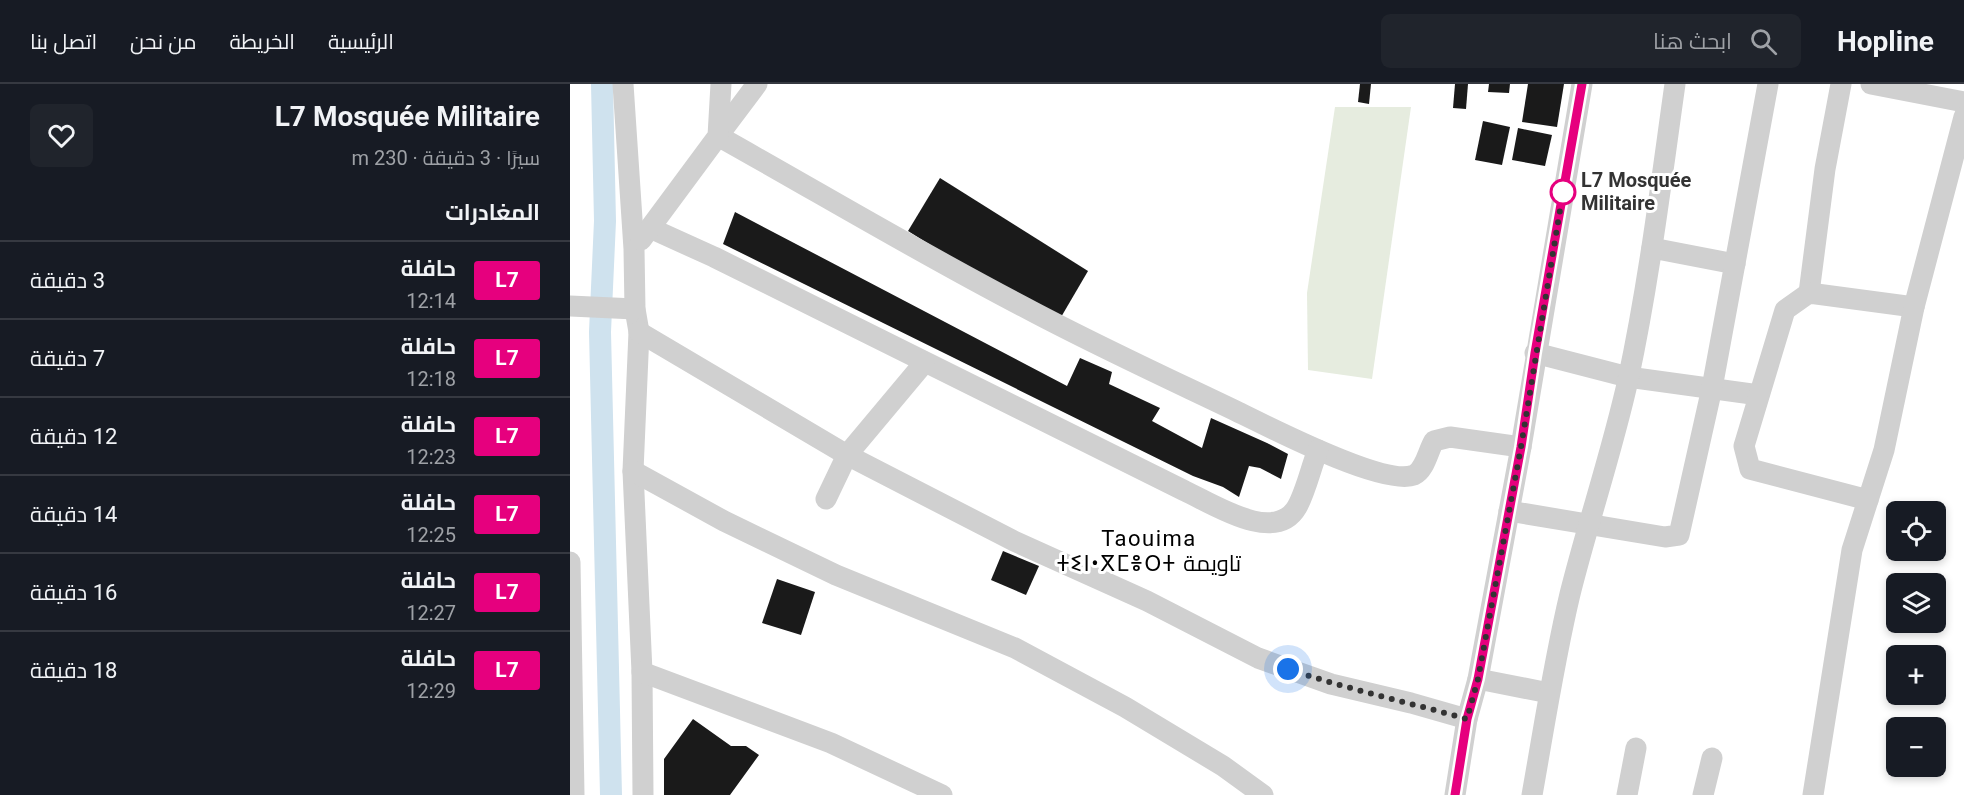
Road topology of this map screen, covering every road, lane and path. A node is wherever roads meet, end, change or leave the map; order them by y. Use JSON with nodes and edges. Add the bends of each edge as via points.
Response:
{"nodes":[{"id":1,"x":623,"y":84,"type":"edge"},
{"id":2,"x":721,"y":84,"type":"edge"},
{"id":3,"x":757,"y":84,"type":"edge"},
{"id":4,"x":1582,"y":84,"type":"edge"},
{"id":5,"x":1675,"y":84,"type":"edge"},
{"id":6,"x":1768,"y":84,"type":"edge"},
{"id":7,"x":1840,"y":84,"type":"edge"},
{"id":8,"x":1871,"y":84,"type":"edge"},
{"id":9,"x":1964,"y":102,"type":"edge"},
{"id":10,"x":1964,"y":117,"type":"edge"},
{"id":11,"x":718,"y":136,"type":"junction"},
{"id":12,"x":650,"y":228,"type":"junction"},
{"id":13,"x":1652,"y":248,"type":"junction"},
{"id":14,"x":634,"y":249,"type":"junction"},
{"id":15,"x":1735,"y":264,"type":"junction"},
{"id":16,"x":1809,"y":293,"type":"junction"},
{"id":17,"x":579,"y":306,"type":"edge"},
{"id":18,"x":1914,"y":307,"type":"junction"},
{"id":19,"x":626,"y":308,"type":"junction"},
{"id":20,"x":639,"y":332,"type":"junction"},
{"id":21,"x":1535,"y":353,"type":"junction"},
{"id":22,"x":924,"y":363,"type":"junction"},
{"id":23,"x":1628,"y":377,"type":"junction"},
{"id":24,"x":1712,"y":388,"type":"junction"},
{"id":25,"x":1759,"y":395,"type":"junction"},
{"id":26,"x":1521,"y":447,"type":"junction"},
{"id":27,"x":1318,"y":450,"type":"junction"},
{"id":28,"x":847,"y":455,"type":"junction"},
{"id":29,"x":633,"y":471,"type":"junction"},
{"id":30,"x":826,"y":499,"type":"dead end"},
{"id":31,"x":1868,"y":500,"type":"junction"},
{"id":32,"x":1509,"y":511,"type":"junction"},
{"id":33,"x":1590,"y":524,"type":"junction"},
{"id":34,"x":570,"y":562,"type":"edge"},
{"id":35,"x":642,"y":672,"type":"junction"},
{"id":36,"x":1478,"y":679,"type":"junction"},
{"id":37,"x":1549,"y":693,"type":"junction"},
{"id":38,"x":1467,"y":719,"type":"junction"},
{"id":39,"x":1636,"y":748,"type":"dead end"},
{"id":40,"x":1712,"y":758,"type":"dead end"},
{"id":41,"x":573,"y":790,"type":"edge"},
{"id":42,"x":642,"y":795,"type":"edge"},
{"id":43,"x":942,"y":795,"type":"edge"},
{"id":44,"x":1263,"y":795,"type":"edge"},
{"id":45,"x":1455,"y":795,"type":"edge"},
{"id":46,"x":1534,"y":795,"type":"edge"},
{"id":47,"x":1628,"y":795,"type":"edge"},
{"id":48,"x":1703,"y":795,"type":"edge"},
{"id":49,"x":1813,"y":795,"type":"edge"}],
"edges":[{"from":1,"to":14,"type":"street"},
{"from":2,"to":11,"type":"street"},
{"from":3,"to":11,"type":"street"},
{"from":4,"to":21,"type":"street"},
{"from":5,"to":13,"type":"street"},
{"from":6,"to":15,"type":"street"},
{"from":7,"to":16,"type":"street"},
{"from":8,"to":9,"type":"street"},
{"from":10,"to":18,"type":"street"},
{"from":11,"to":12,"type":"street"},
{"from":11,"to":27,"type":"street","via":[[1022,306]]},
{"from":12,"to":14,"type":"street"},
{"from":12,"to":22,"type":"street"},
{"from":13,"to":15,"type":"street"},
{"from":13,"to":23,"type":"street"},
{"from":14,"to":19,"type":"street"},
{"from":15,"to":24,"type":"street"},
{"from":16,"to":18,"type":"street"},
{"from":16,"to":25,"type":"street","via":[[1785,310]]},
{"from":17,"to":19,"type":"street"},
{"from":18,"to":31,"type":"street","via":[[1884,450]]},
{"from":19,"to":20,"type":"street"},
{"from":20,"to":28,"type":"street"},
{"from":20,"to":29,"type":"street"},
{"from":21,"to":23,"type":"street"},
{"from":21,"to":26,"type":"street"},
{"from":22,"to":27,"type":"street","via":[[1174,486],[1265,524],[1288,517],[1297,507]]},
{"from":22,"to":28,"type":"street"},
{"from":23,"to":24,"type":"street"},
{"from":23,"to":33,"type":"street"},
{"from":24,"to":25,"type":"street"},
{"from":24,"to":33,"type":"street","via":[[1679,535],[1665,537]]},
{"from":25,"to":31,"type":"street","via":[[1744,446],[1750,469]]},
{"from":26,"to":27,"type":"street","via":[[1438,438],[1422,468],[1414,475],[1398,476]]},
{"from":26,"to":32,"type":"street"},
{"from":28,"to":30,"type":"street"},
{"from":28,"to":38,"type":"street","via":[[1014,541],[1258,657],[1331,684]]},
{"from":29,"to":35,"type":"street"},
{"from":29,"to":44,"type":"street","via":[[836,576],[1016,648],[1125,707]]},
{"from":31,"to":49,"type":"street","via":[[1852,550]]},
{"from":32,"to":33,"type":"street"},
{"from":32,"to":36,"type":"street"},
{"from":33,"to":37,"type":"street"},
{"from":34,"to":41,"type":"street"},
{"from":35,"to":42,"type":"street"},
{"from":35,"to":43,"type":"street","via":[[831,743]]},
{"from":36,"to":37,"type":"street"},
{"from":36,"to":38,"type":"street"},
{"from":37,"to":46,"type":"street"},
{"from":38,"to":45,"type":"street"},
{"from":39,"to":47,"type":"street"},
{"from":40,"to":48,"type":"street"}]}
